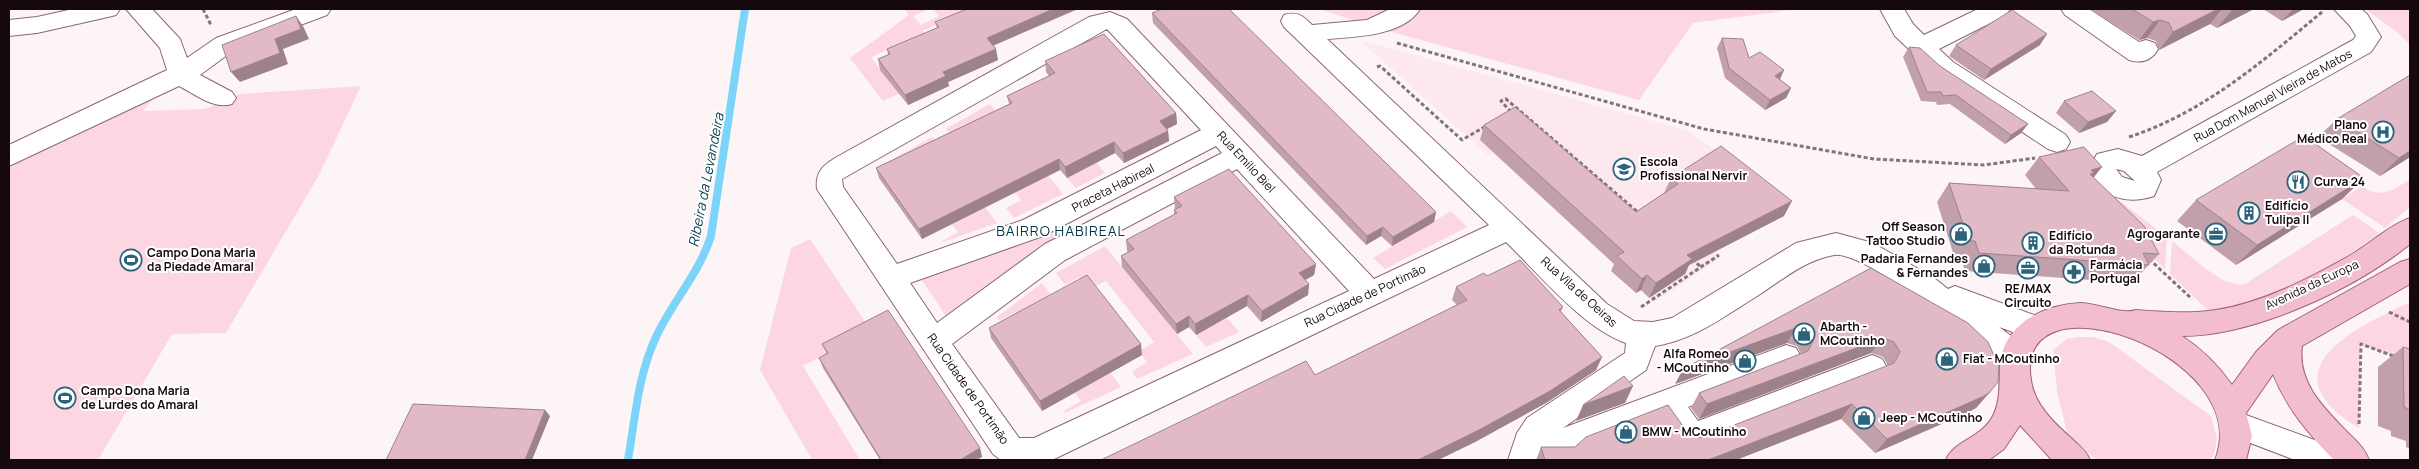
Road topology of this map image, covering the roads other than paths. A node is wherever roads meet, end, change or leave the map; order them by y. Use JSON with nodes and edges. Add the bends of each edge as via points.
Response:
{"nodes":[{"id":1,"x":108,"y":9,"type":"edge"},
{"id":2,"x":138,"y":9,"type":"edge"},
{"id":3,"x":319,"y":9,"type":"edge"},
{"id":4,"x":1408,"y":9,"type":"edge"},
{"id":5,"x":1892,"y":9,"type":"edge"},
{"id":6,"x":1998,"y":9,"type":"edge"},
{"id":7,"x":2073,"y":9,"type":"edge"},
{"id":8,"x":2346,"y":9,"type":"edge"},
{"id":9,"x":9,"y":28,"type":"edge"},
{"id":10,"x":1122,"y":29,"type":"joint"},
{"id":11,"x":1921,"y":47,"type":"junction"},
{"id":12,"x":2146,"y":49,"type":"dead end"},
{"id":13,"x":182,"y":73,"type":"junction"},
{"id":14,"x":223,"y":98,"type":"dead end"},
{"id":15,"x":1219,"y":133,"type":"junction"},
{"id":16,"x":2048,"y":150,"type":"road end"},
{"id":17,"x":9,"y":156,"type":"edge"},
{"id":18,"x":1240,"y":156,"type":"junction"},
{"id":19,"x":2141,"y":169,"type":"dead end"},
{"id":20,"x":1509,"y":228,"type":"junction"},
{"id":21,"x":2410,"y":229,"type":"edge"},
{"id":22,"x":2410,"y":270,"type":"edge"},
{"id":23,"x":891,"y":278,"type":"junction"},
{"id":24,"x":1924,"y":286,"type":"junction"},
{"id":25,"x":1370,"y":294,"type":"junction"},
{"id":26,"x":2117,"y":320,"type":"junction"},
{"id":27,"x":1640,"y":322,"type":"junction"},
{"id":28,"x":2035,"y":328,"type":"junction"},
{"id":29,"x":2288,"y":339,"type":"junction"},
{"id":30,"x":934,"y":341,"type":"junction"},
{"id":31,"x":1786,"y":357,"type":"edge"},
{"id":32,"x":1872,"y":368,"type":"dead end"},
{"id":33,"x":2016,"y":370,"type":"junction"},
{"id":34,"x":1667,"y":402,"type":"junction"},
{"id":35,"x":2233,"y":417,"type":"junction"},
{"id":36,"x":1523,"y":460,"type":"edge"},
{"id":37,"x":1552,"y":460,"type":"edge"},
{"id":38,"x":1960,"y":460,"type":"edge"},
{"id":39,"x":2075,"y":460,"type":"edge"},
{"id":40,"x":2230,"y":460,"type":"edge"},
{"id":41,"x":2331,"y":460,"type":"edge"},
{"id":42,"x":2354,"y":460,"type":"edge"}],
"edges":[{"from":1,"to":9,"type":"street"},
{"from":2,"to":13,"type":"street","via":[[171,45]]},
{"from":3,"to":13,"type":"street","via":[[225,44]]},
{"from":4,"to":20,"type":"street","name":"Rua Vila de Oeiras","via":[[1372,27],[1350,30],[1300,28]]},
{"from":5,"to":11,"type":"street","via":[[1904,30]]},
{"from":6,"to":11,"type":"street"},
{"from":7,"to":12,"type":"street","via":[[2138,54]]},
{"from":8,"to":19,"type":"street","name":"Rua Dom Manuel Vieira de Matos","via":[[2366,29],[2369,37],[2362,46]]},
{"from":10,"to":15,"type":"street","name":"Rua Emílio Biel"},
{"from":10,"to":23,"type":"street","name":"Rua Cidade de Portimão","via":[[1112,20],[1102,21],[832,173],[829,186]]},
{"from":11,"to":16,"type":"street"},
{"from":13,"to":14,"type":"street","via":[[187,79]]},
{"from":13,"to":17,"type":"street"},
{"from":15,"to":18,"type":"street","name":"Rua Emílio Biel"},
{"from":15,"to":23,"type":"street","name":"Praceta Habireal","via":[[1033,228]]},
{"from":18,"to":25,"type":"street","name":"Rua Emílio Biel"},
{"from":18,"to":30,"type":"street","via":[[1055,252]]},
{"from":20,"to":25,"type":"street","name":"Rua Cidade de Portimão"},
{"from":20,"to":27,"type":"street","name":"Rua Vila de Oeiras","via":[[1609,322],[1635,335]]},
{"from":21,"to":26,"type":"main road","name":"Avenida da Europa","via":[[2361,262],[2300,293],[2252,312],[2216,322]]},
{"from":22,"to":29,"type":"main road"},
{"from":23,"to":30,"type":"street","name":"Rua Cidade de Portimão"},
{"from":24,"to":27,"type":"street","name":"Rua Vila de Oeiras","via":[[1863,251],[1836,244],[1820,246],[1806,251],[1690,323],[1663,333]]},
{"from":24,"to":28,"type":"street"},
{"from":24,"to":33,"type":"street"},
{"from":25,"to":30,"type":"street","name":"Rua Cidade de Portimão","via":[[1028,454],[1016,453],[1006,446]]},
{"from":26,"to":28,"type":"main road","via":[[2076,316],[2058,318]]},
{"from":26,"to":35,"type":"main road","via":[[2146,330],[2198,365],[2217,387]]},
{"from":27,"to":36,"type":"street","via":[[1640,351],[1636,361],[1538,428],[1528,443]]},
{"from":28,"to":33,"type":"main road","via":[[2023,340]]},
{"from":29,"to":35,"type":"main road","via":[[2266,361]]},
{"from":29,"to":42,"type":"main road","via":[[2287,374],[2297,394]]},
{"from":31,"to":34,"type":"street"},
{"from":32,"to":34,"type":"street","via":[[1692,437]]},
{"from":33,"to":38,"type":"main road","via":[[2010,416],[2003,431],[1985,447]]},
{"from":33,"to":39,"type":"main road","via":[[2024,405],[2037,426]]},
{"from":34,"to":37,"type":"street","via":[[1567,440],[1555,450]]},
{"from":35,"to":40,"type":"main road","via":[[2235,453]]},
{"from":35,"to":41,"type":"street"}]}
